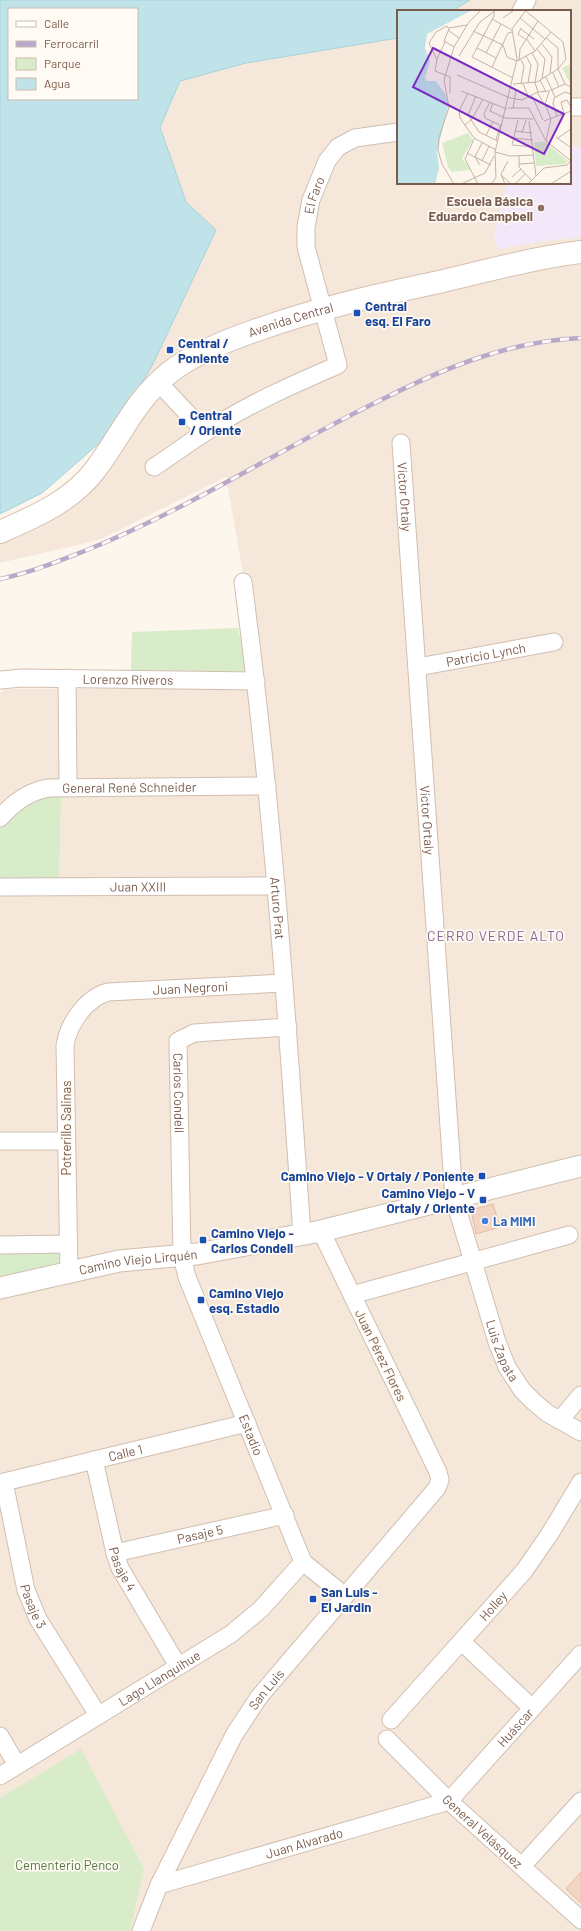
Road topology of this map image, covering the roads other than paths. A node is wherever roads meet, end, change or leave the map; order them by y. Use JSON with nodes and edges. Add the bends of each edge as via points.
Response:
{"nodes":[{"id":1,"x":527,"y":0,"type":"edge"},
{"id":2,"x":522,"y":10,"type":"edge"},
{"id":3,"x":397,"y":132,"type":"edge"},
{"id":4,"x":581,"y":252,"type":"edge"},
{"id":5,"x":324,"y":309,"type":"junction"},
{"id":6,"x":158,"y":382,"type":"junction"},
{"id":7,"x":205,"y":432,"type":"junction"},
{"id":8,"x":402,"y":443,"type":"dead end"},
{"id":9,"x":154,"y":467,"type":"dead end"},
{"id":10,"x":0,"y":532,"type":"edge"},
{"id":11,"x":243,"y":582,"type":"dead end"},
{"id":12,"x":554,"y":642,"type":"dead end"},
{"id":13,"x":418,"y":667,"type":"junction"},
{"id":14,"x":67,"y":678,"type":"junction"},
{"id":15,"x":0,"y":680,"type":"edge"},
{"id":16,"x":256,"y":681,"type":"junction"},
{"id":17,"x":268,"y":786,"type":"junction"},
{"id":18,"x":68,"y":787,"type":"junction"},
{"id":19,"x":0,"y":818,"type":"edge"},
{"id":20,"x":276,"y":886,"type":"junction"},
{"id":21,"x":0,"y":887,"type":"edge"},
{"id":22,"x":284,"y":983,"type":"junction"},
{"id":23,"x":98,"y":996,"type":"joint"},
{"id":24,"x":288,"y":1027,"type":"junction"},
{"id":25,"x":0,"y":1141,"type":"edge"},
{"id":26,"x":66,"y":1141,"type":"junction"},
{"id":27,"x":581,"y":1166,"type":"edge"},
{"id":28,"x":454,"y":1198,"type":"junction"},
{"id":29,"x":312,"y":1233,"type":"junction"},
{"id":30,"x":569,"y":1235,"type":"dead end"},
{"id":31,"x":67,"y":1244,"type":"junction"},
{"id":32,"x":0,"y":1245,"type":"edge"},
{"id":33,"x":182,"y":1256,"type":"junction"},
{"id":34,"x":473,"y":1261,"type":"junction"},
{"id":35,"x":69,"y":1272,"type":"junction"},
{"id":36,"x":0,"y":1288,"type":"edge"},
{"id":37,"x":352,"y":1295,"type":"junction"},
{"id":38,"x":581,"y":1395,"type":"edge"},
{"id":39,"x":560,"y":1420,"type":"junction"},
{"id":40,"x":247,"y":1423,"type":"junction"},
{"id":41,"x":581,"y":1432,"type":"edge"},
{"id":42,"x":94,"y":1460,"type":"junction"},
{"id":43,"x":440,"y":1480,"type":"joint"},
{"id":44,"x":581,"y":1482,"type":"edge"},
{"id":45,"x":2,"y":1483,"type":"edge"},
{"id":46,"x":284,"y":1515,"type":"junction"},
{"id":47,"x":115,"y":1553,"type":"junction"},
{"id":48,"x":303,"y":1562,"type":"junction"},
{"id":49,"x":345,"y":1596,"type":"junction"},
{"id":50,"x":462,"y":1642,"type":"junction"},
{"id":51,"x":581,"y":1654,"type":"edge"},
{"id":52,"x":178,"y":1666,"type":"junction"},
{"id":53,"x":532,"y":1708,"type":"junction"},
{"id":54,"x":98,"y":1715,"type":"junction"},
{"id":55,"x":391,"y":1720,"type":"dead end"},
{"id":56,"x":0,"y":1736,"type":"edge"},
{"id":57,"x":387,"y":1739,"type":"dead end"},
{"id":58,"x":17,"y":1765,"type":"junction"},
{"id":59,"x":0,"y":1776,"type":"edge"},
{"id":60,"x":449,"y":1801,"type":"junction"},
{"id":61,"x":581,"y":1801,"type":"edge"},
{"id":62,"x":522,"y":1866,"type":"junction"},
{"id":63,"x":159,"y":1885,"type":"junction"},
{"id":64,"x":577,"y":1923,"type":"edge"},
{"id":65,"x":141,"y":1931,"type":"edge"}],
"edges":[{"from":1,"to":2,"type":"street"},
{"from":3,"to":5,"type":"street","name":"El Faro","via":[[364,136],[346,142],[332,153],[323,169],[311,200],[305,238],[308,257]]},
{"from":4,"to":5,"type":"main road","name":"Avenida Central"},
{"from":5,"to":6,"type":"main road","name":"Avenida Central","via":[[220,344],[187,361]]},
{"from":5,"to":7,"type":"street","name":"El Faro","via":[[338,365],[264,398]]},
{"from":6,"to":7,"type":"street"},
{"from":6,"to":10,"type":"main road","name":"Avenida Central","via":[[131,414],[90,476],[52,507]]},
{"from":7,"to":9,"type":"street"},
{"from":8,"to":13,"type":"street","name":"Víctor Ortaly"},
{"from":11,"to":16,"type":"street","name":"Arturo Prat"},
{"from":12,"to":13,"type":"street","name":"Patricio Lynch"},
{"from":13,"to":28,"type":"street","name":"Víctor Ortaly"},
{"from":14,"to":15,"type":"street","name":"Lorenzo Riveros"},
{"from":14,"to":16,"type":"street","name":"Lorenzo Riveros"},
{"from":14,"to":18,"type":"street"},
{"from":16,"to":17,"type":"street","name":"Arturo Prat"},
{"from":17,"to":18,"type":"street","name":"General René Schneider"},
{"from":17,"to":20,"type":"street","name":"Arturo Prat"},
{"from":18,"to":19,"type":"street","name":"General René Schneider","via":[[34,792],[16,802]]},
{"from":20,"to":21,"type":"street","name":"Juan XXIII"},
{"from":20,"to":22,"type":"street","name":"Arturo Prat"},
{"from":22,"to":23,"type":"street","name":"Juan Negroni","via":[[108,992]]},
{"from":22,"to":24,"type":"street","name":"Arturo Prat"},
{"from":23,"to":26,"type":"street","name":"Potrerillo Salinas","via":[[88,1005],[67,1034]]},
{"from":24,"to":29,"type":"street","name":"Arturo Prat"},
{"from":24,"to":33,"type":"street","name":"Carlos Condell","via":[[194,1033],[178,1041]]},
{"from":25,"to":26,"type":"street"},
{"from":26,"to":31,"type":"street","name":"Potrerillo Salinas"},
{"from":27,"to":28,"type":"street","name":"Camino Viejo Lirquén"},
{"from":28,"to":29,"type":"street","name":"Camino Viejo Lirquén"},
{"from":28,"to":34,"type":"street","name":"Luis Zapata"},
{"from":29,"to":33,"type":"street","name":"Camino Viejo Lirquén"},
{"from":29,"to":37,"type":"street","name":"Juan Pérez Flores"},
{"from":30,"to":34,"type":"street"},
{"from":31,"to":32,"type":"street"},
{"from":31,"to":35,"type":"street","name":"Potrerillo Salinas"},
{"from":33,"to":35,"type":"street","name":"Camino Viejo Lirquén","via":[[132,1259]]},
{"from":33,"to":40,"type":"street","name":"Estadio","via":[[187,1277]]},
{"from":34,"to":37,"type":"street"},
{"from":34,"to":39,"type":"street","name":"Luis Zapata","via":[[507,1367],[522,1390]]},
{"from":35,"to":36,"type":"street","name":"Camino Viejo Lirquén"},
{"from":37,"to":43,"type":"street","name":"Juan Pérez Flores"},
{"from":38,"to":39,"type":"street"},
{"from":39,"to":41,"type":"street","name":"Luis Zapata"},
{"from":40,"to":42,"type":"street","name":"Calle 1"},
{"from":40,"to":46,"type":"street","name":"Estadio"},
{"from":42,"to":45,"type":"street","name":"Calle 1"},
{"from":42,"to":47,"type":"street","name":"Pasaje 4"},
{"from":43,"to":49,"type":"street","name":"San Luis","via":[[437,1488]]},
{"from":44,"to":50,"type":"street","name":"Holley","via":[[549,1536],[524,1571]]},
{"from":45,"to":54,"type":"street","name":"Pasaje 3","via":[[31,1604]]},
{"from":46,"to":47,"type":"street","name":"Pasaje 5"},
{"from":46,"to":48,"type":"street","name":"Estadio"},
{"from":47,"to":52,"type":"street","name":"Pasaje 4","via":[[127,1582]]},
{"from":48,"to":49,"type":"street","name":"Estadio"},
{"from":48,"to":52,"type":"street","name":"Lago Llanquihue","via":[[252,1618]]},
{"from":49,"to":63,"type":"street","name":"San Luis","via":[[246,1714]]},
{"from":50,"to":53,"type":"street"},
{"from":50,"to":55,"type":"street","name":"Holley"},
{"from":51,"to":53,"type":"street","name":"Huáscar"},
{"from":52,"to":54,"type":"street","name":"Lago Llanquihue"},
{"from":53,"to":60,"type":"street","name":"Huáscar"},
{"from":54,"to":58,"type":"street","name":"Lago Llanquihue"},
{"from":56,"to":58,"type":"street"},
{"from":57,"to":60,"type":"street","name":"General Velásquez"},
{"from":58,"to":59,"type":"street","name":"Lago Llanquihue"},
{"from":60,"to":62,"type":"street","name":"General Velásquez"},
{"from":60,"to":63,"type":"street","name":"Juan Alvarado"},
{"from":61,"to":62,"type":"street"},
{"from":62,"to":64,"type":"street","name":"General Velásquez"},
{"from":63,"to":65,"type":"street","name":"San Luis"}]}
